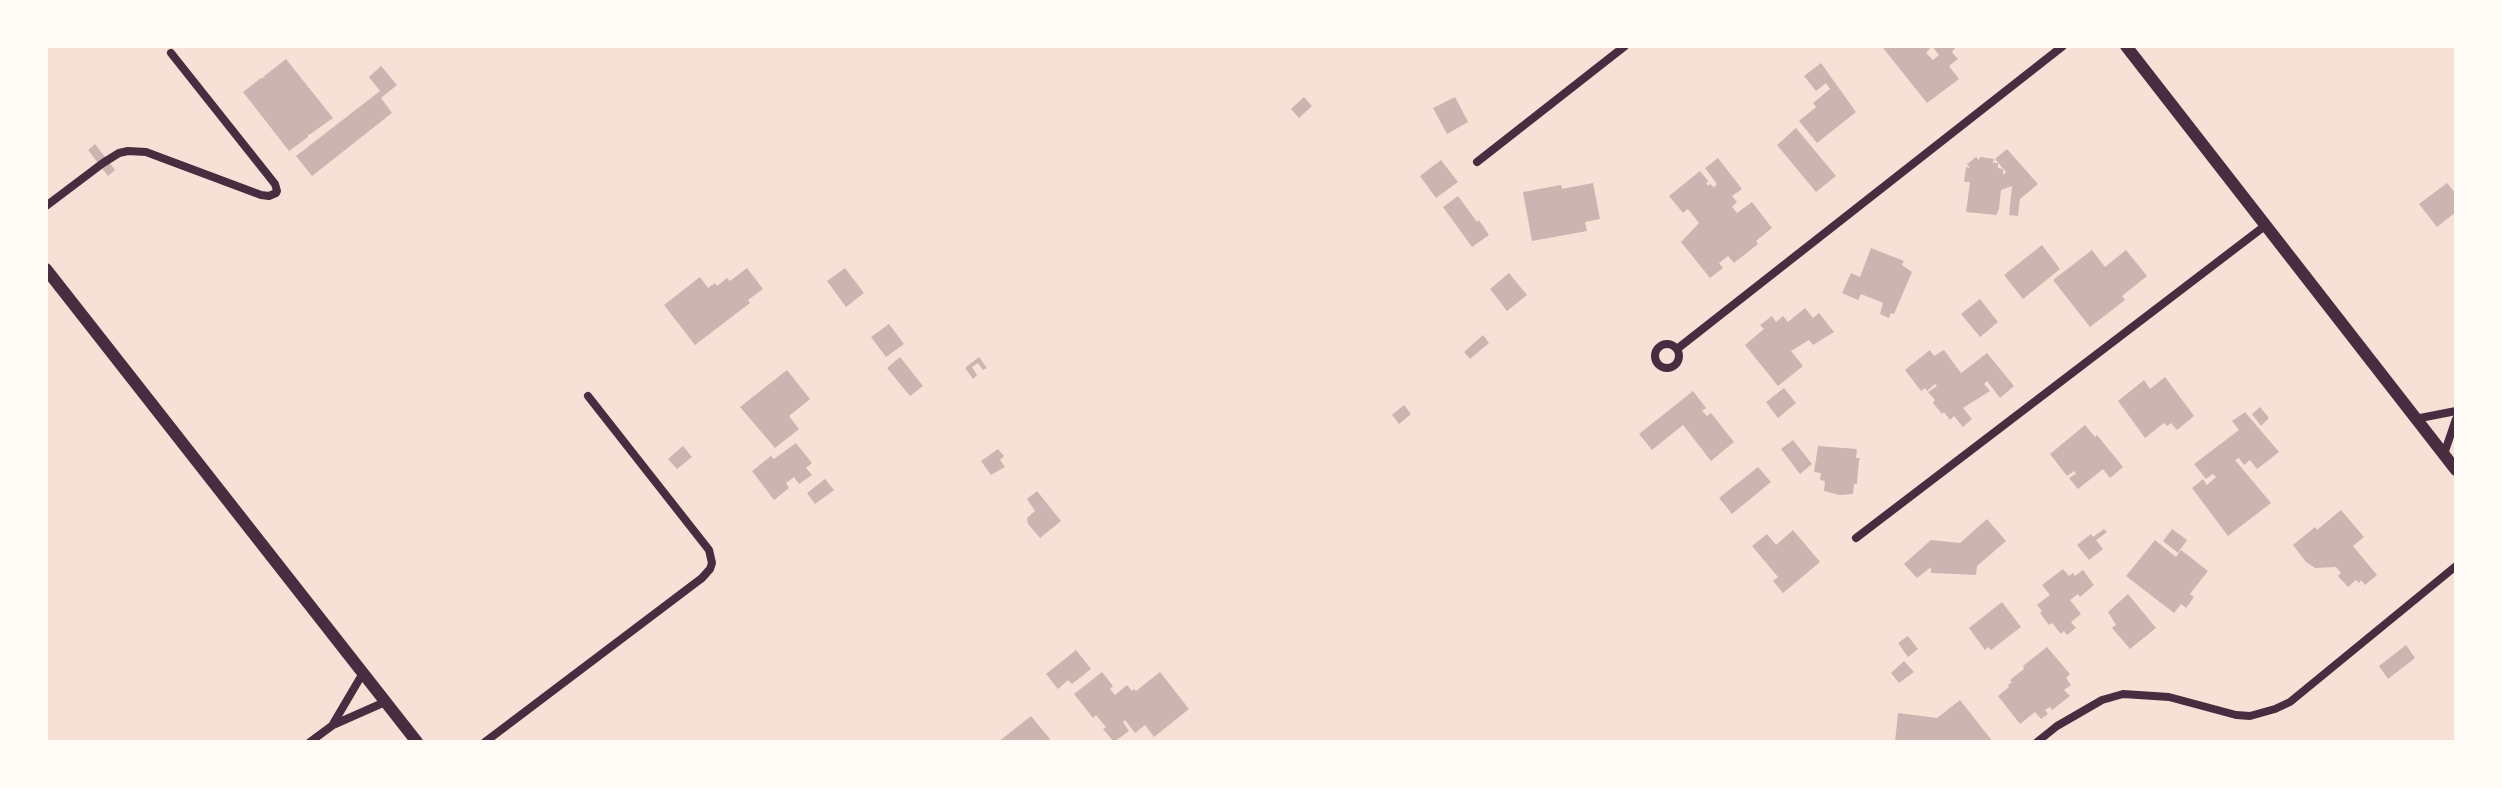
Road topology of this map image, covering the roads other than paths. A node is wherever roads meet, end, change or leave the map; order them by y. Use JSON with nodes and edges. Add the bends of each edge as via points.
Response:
{"nodes":[{"id":1,"x":1625,"y":46,"type":"edge"},
{"id":2,"x":2063,"y":46,"type":"edge"},
{"id":3,"x":2126,"y":46,"type":"edge"},
{"id":4,"x":171,"y":53,"type":"dead end"},
{"id":5,"x":1477,"y":162,"type":"dead end"},
{"id":6,"x":46,"y":206,"type":"edge"},
{"id":7,"x":2266,"y":225,"type":"junction"},
{"id":8,"x":46,"y":269,"type":"edge"},
{"id":9,"x":1677,"y":349,"type":"dead end"},
{"id":10,"x":588,"y":396,"type":"dead end"},
{"id":11,"x":2456,"y":411,"type":"edge"},
{"id":12,"x":2415,"y":419,"type":"junction"},
{"id":13,"x":2456,"y":419,"type":"edge"},
{"id":14,"x":2444,"y":454,"type":"junction"},
{"id":15,"x":2456,"y":470,"type":"edge"},
{"id":16,"x":1856,"y":538,"type":"dead end"},
{"id":17,"x":2456,"y":566,"type":"edge"},
{"id":18,"x":363,"y":673,"type":"junction"},
{"id":19,"x":385,"y":702,"type":"junction"},
{"id":20,"x":333,"y":725,"type":"junction"},
{"id":21,"x":310,"y":742,"type":"edge"},
{"id":22,"x":417,"y":742,"type":"edge"},
{"id":23,"x":485,"y":742,"type":"edge"},
{"id":24,"x":2037,"y":742,"type":"edge"}],
"edges":[{"from":1,"to":5,"type":"street"},
{"from":2,"to":9,"type":"street"},
{"from":3,"to":7,"type":"street"},
{"from":4,"to":6,"type":"street","via":[[275,184],[276,193],[261,195],[146,152],[128,151]]},
{"from":7,"to":12,"type":"street"},
{"from":7,"to":16,"type":"street"},
{"from":8,"to":18,"type":"street"},
{"from":10,"to":23,"type":"street","via":[[709,550],[712,563],[702,578]]},
{"from":11,"to":12,"type":"street"},
{"from":12,"to":14,"type":"street"},
{"from":13,"to":14,"type":"street"},
{"from":14,"to":15,"type":"street"},
{"from":17,"to":24,"type":"street","via":[[2275,709],[2236,715],[2169,697],[2123,694],[2102,700]]},
{"from":18,"to":19,"type":"street"},
{"from":18,"to":20,"type":"street"},
{"from":19,"to":20,"type":"street"},
{"from":19,"to":22,"type":"street"},
{"from":20,"to":21,"type":"street"}]}
